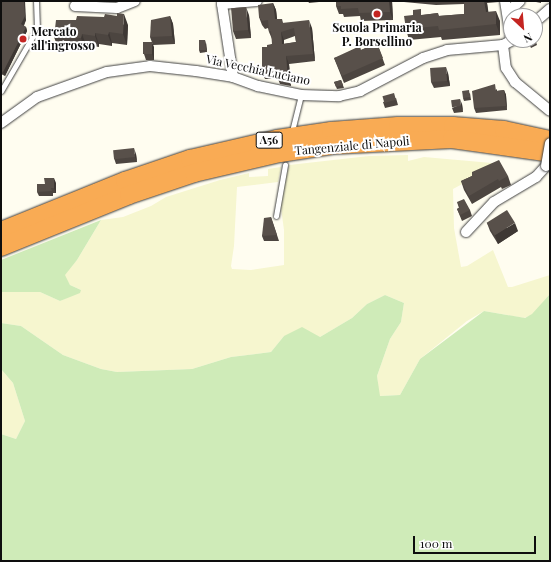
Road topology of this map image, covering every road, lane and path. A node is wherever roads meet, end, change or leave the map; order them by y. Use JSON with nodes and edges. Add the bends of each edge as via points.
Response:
{"nodes":[{"id":1,"x":36,"y":1,"type":"edge"},
{"id":2,"x":135,"y":1,"type":"edge"},
{"id":3,"x":257,"y":1,"type":"edge"},
{"id":4,"x":520,"y":1,"type":"edge"},
{"id":5,"x":74,"y":6,"type":"dead end"},
{"id":6,"x":512,"y":8,"type":"edge"},
{"id":7,"x":503,"y":42,"type":"edge"},
{"id":8,"x":509,"y":48,"type":"edge"},
{"id":9,"x":233,"y":77,"type":"junction"},
{"id":10,"x":1,"y":92,"type":"edge"},
{"id":11,"x":301,"y":95,"type":"junction"},
{"id":12,"x":550,"y":111,"type":"edge"},
{"id":13,"x":1,"y":123,"type":"edge"},
{"id":14,"x":293,"y":127,"type":"dead end"},
{"id":15,"x":550,"y":141,"type":"edge"},
{"id":16,"x":548,"y":160,"type":"edge"},
{"id":17,"x":285,"y":165,"type":"dead end"},
{"id":18,"x":276,"y":216,"type":"dead end"},
{"id":19,"x":1,"y":231,"type":"edge"},
{"id":20,"x":466,"y":232,"type":"dead end"},
{"id":21,"x":1,"y":247,"type":"edge"}],
"edges":[{"from":1,"to":10,"type":"lane","via":[[37,29]]},
{"from":2,"to":5,"type":"street","via":[[117,8]]},
{"from":3,"to":9,"type":"street","via":[[222,4]]},
{"from":4,"to":6,"type":"street"},
{"from":7,"to":11,"type":"street","name":"Via Vecchia Luciano","via":[[447,50],[424,58],[360,91],[339,96]]},
{"from":8,"to":12,"type":"street","via":[[506,68],[515,82]]},
{"from":9,"to":11,"type":"street","name":"Via Vecchia Luciano"},
{"from":9,"to":13,"type":"street","name":"Via Vecchia Luciano","via":[[150,66],[107,72],[37,97]]},
{"from":11,"to":14,"type":"lane"},
{"from":15,"to":16,"type":"street","bridge":true},
{"from":15,"to":19,"type":"highway","name":"Tangenziale di Napoli","number":"A56","via":[[504,130],[445,126],[331,131],[269,140],[190,159],[125,181]]},
{"from":16,"to":20,"type":"street","via":[[536,177],[494,202]]},
{"from":16,"to":21,"type":"highway","name":"Tangenziale di Napoli","number":"A56","via":[[452,139],[332,145],[280,153],[194,173],[129,195]]},
{"from":17,"to":18,"type":"lane"}]}
